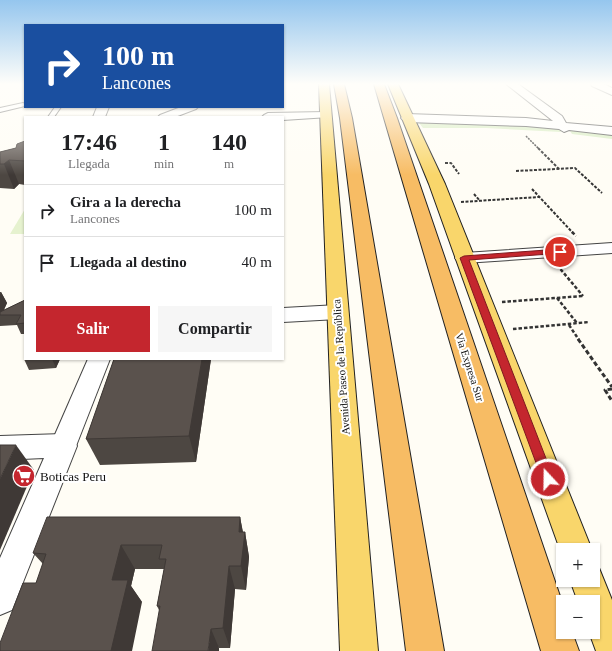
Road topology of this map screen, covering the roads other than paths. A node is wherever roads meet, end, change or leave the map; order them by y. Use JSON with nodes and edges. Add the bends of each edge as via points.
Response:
{"nodes":[{"id":1,"x":316,"y":114,"type":"edge"},
{"id":2,"x":345,"y":114,"type":"edge"},
{"id":3,"x":390,"y":114,"type":"edge"},
{"id":4,"x":406,"y":114,"type":"edge"},
{"id":5,"x":552,"y":114,"type":"edge"},
{"id":6,"x":325,"y":115,"type":"joint"},
{"id":7,"x":410,"y":124,"type":"junction"},
{"id":8,"x":566,"y":130,"type":"junction"},
{"id":9,"x":612,"y":131,"type":"edge"},
{"id":10,"x":612,"y":140,"type":"edge"},
{"id":11,"x":612,"y":248,"type":"edge"},
{"id":12,"x":464,"y":258,"type":"junction"},
{"id":13,"x":338,"y":312,"type":"junction"},
{"id":14,"x":284,"y":315,"type":"edge"},
{"id":15,"x":99,"y":360,"type":"edge"},
{"id":16,"x":63,"y":446,"type":"junction"},
{"id":17,"x":0,"y":448,"type":"edge"},
{"id":18,"x":573,"y":543,"type":"edge"},
{"id":19,"x":590,"y":587,"type":"edge"},
{"id":20,"x":0,"y":598,"type":"edge"},
{"id":21,"x":612,"y":645,"type":"edge"},
{"id":22,"x":359,"y":651,"type":"edge"},
{"id":23,"x":425,"y":651,"type":"edge"},
{"id":24,"x":560,"y":651,"type":"edge"}],
"edges":[{"from":1,"to":6,"type":"street"},
{"from":2,"to":23,"type":"highway"},
{"from":3,"to":24,"type":"highway","name":"Via Expresa Sur"},
{"from":4,"to":7,"type":"main road"},
{"from":5,"to":8,"type":"street"},
{"from":6,"to":13,"type":"main road","name":"Avenida Paseo de la República","via":[[328,130]]},
{"from":7,"to":8,"type":"street","via":[[484,129]]},
{"from":7,"to":12,"type":"main road","via":[[444,202]]},
{"from":8,"to":9,"type":"street"},
{"from":8,"to":10,"type":"street"},
{"from":11,"to":12,"type":"street"},
{"from":12,"to":18,"type":"main road"},
{"from":13,"to":14,"type":"street"},
{"from":13,"to":22,"type":"main road","name":"Avenida Paseo de la República"},
{"from":15,"to":16,"type":"street"},
{"from":16,"to":17,"type":"street"},
{"from":16,"to":20,"type":"street"},
{"from":19,"to":21,"type":"main road"}]}
